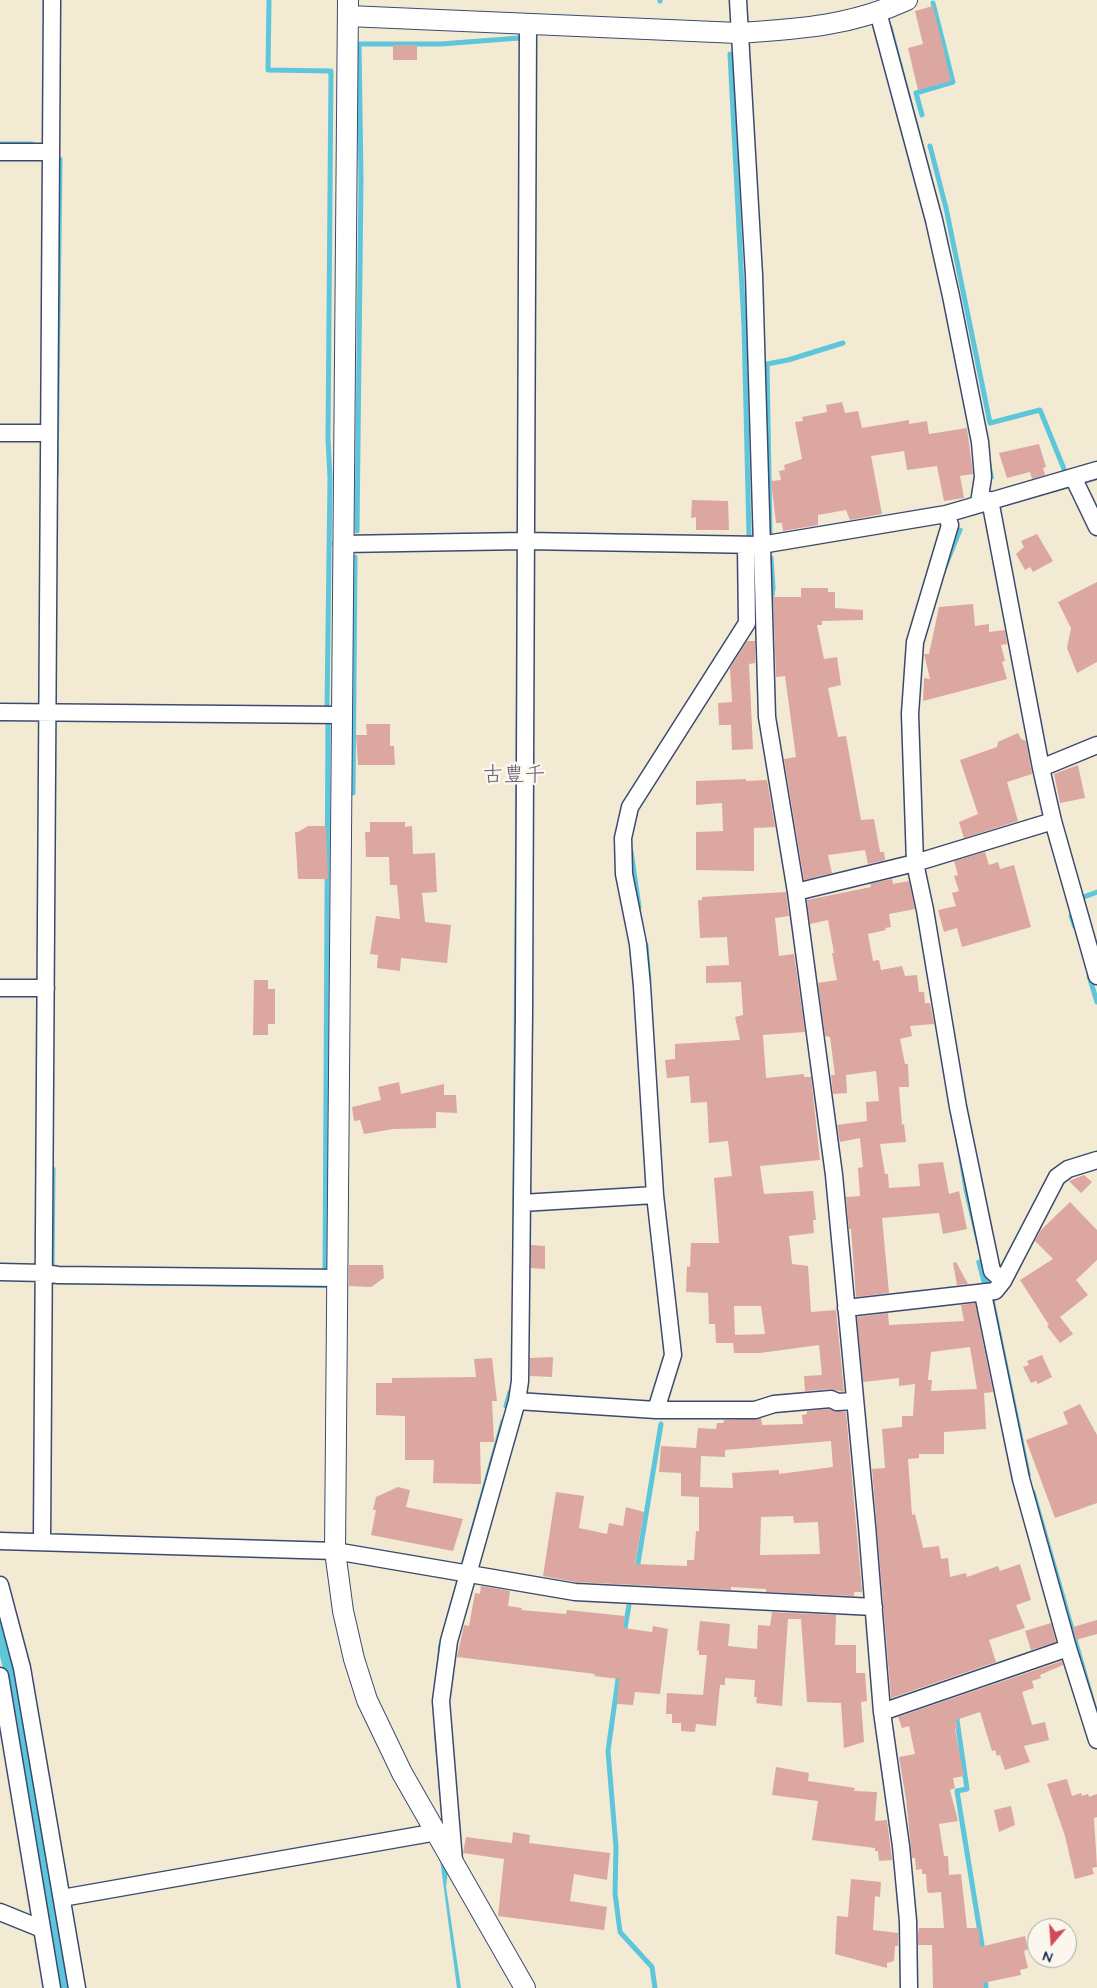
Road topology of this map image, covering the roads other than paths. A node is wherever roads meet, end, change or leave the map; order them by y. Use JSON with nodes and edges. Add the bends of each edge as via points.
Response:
{"nodes":[{"id":1,"x":52,"y":0,"type":"edge"},
{"id":2,"x":738,"y":0,"type":"edge"},
{"id":3,"x":908,"y":0,"type":"edge"},
{"id":4,"x":347,"y":5,"type":"edge"},
{"id":5,"x":878,"y":12,"type":"junction"},
{"id":6,"x":528,"y":24,"type":"junction"},
{"id":7,"x":738,"y":33,"type":"junction"},
{"id":8,"x":0,"y":152,"type":"edge"},
{"id":9,"x":51,"y":152,"type":"junction"},
{"id":10,"x":0,"y":433,"type":"edge"},
{"id":11,"x":49,"y":433,"type":"junction"},
{"id":12,"x":1097,"y":470,"type":"edge"},
{"id":13,"x":1073,"y":477,"type":"junction"},
{"id":14,"x":984,"y":502,"type":"junction"},
{"id":15,"x":946,"y":514,"type":"junction"},
{"id":16,"x":1097,"y":527,"type":"edge"},
{"id":17,"x":525,"y":541,"type":"junction"},
{"id":18,"x":342,"y":544,"type":"junction"},
{"id":19,"x":753,"y":545,"type":"junction"},
{"id":20,"x":0,"y":712,"type":"edge"},
{"id":21,"x":47,"y":712,"type":"junction"},
{"id":22,"x":342,"y":715,"type":"junction"},
{"id":23,"x":1097,"y":745,"type":"edge"},
{"id":24,"x":1041,"y":768,"type":"junction"},
{"id":25,"x":1053,"y":821,"type":"junction"},
{"id":26,"x":914,"y":862,"type":"junction"},
{"id":27,"x":796,"y":892,"type":"junction"},
{"id":28,"x":1097,"y":976,"type":"edge"},
{"id":29,"x":0,"y":988,"type":"edge"},
{"id":30,"x":46,"y":988,"type":"junction"},
{"id":31,"x":1097,"y":1160,"type":"edge"},
{"id":32,"x":654,"y":1194,"type":"junction"},
{"id":33,"x":522,"y":1203,"type":"junction"},
{"id":34,"x":0,"y":1272,"type":"edge"},
{"id":35,"x":44,"y":1273,"type":"junction"},
{"id":36,"x":338,"y":1278,"type":"junction"},
{"id":37,"x":993,"y":1289,"type":"junction"},
{"id":38,"x":846,"y":1308,"type":"junction"},
{"id":39,"x":517,"y":1401,"type":"junction"},
{"id":40,"x":855,"y":1401,"type":"junction"},
{"id":41,"x":656,"y":1410,"type":"junction"},
{"id":42,"x":0,"y":1541,"type":"edge"},
{"id":43,"x":42,"y":1542,"type":"junction"},
{"id":44,"x":335,"y":1551,"type":"junction"},
{"id":45,"x":467,"y":1573,"type":"junction"},
{"id":46,"x":0,"y":1586,"type":"edge"},
{"id":47,"x":874,"y":1607,"type":"junction"},
{"id":48,"x":1068,"y":1648,"type":"junction"},
{"id":49,"x":0,"y":1676,"type":"edge"},
{"id":50,"x":882,"y":1712,"type":"junction"},
{"id":51,"x":1094,"y":1718,"type":"edge"},
{"id":52,"x":1097,"y":1740,"type":"edge"},
{"id":53,"x":438,"y":1834,"type":"junction"},
{"id":54,"x":451,"y":1857,"type":"junction"},
{"id":55,"x":62,"y":1898,"type":"junction"},
{"id":56,"x":0,"y":1912,"type":"edge"},
{"id":57,"x":42,"y":1929,"type":"junction"},
{"id":58,"x":52,"y":1988,"type":"edge"},
{"id":59,"x":78,"y":1988,"type":"edge"},
{"id":60,"x":525,"y":1988,"type":"edge"},
{"id":61,"x":909,"y":1988,"type":"edge"}],
"edges":[{"from":1,"to":9,"type":"street"},
{"from":2,"to":7,"type":"street"},
{"from":3,"to":5,"type":"street"},
{"from":4,"to":6,"type":"street"},
{"from":4,"to":18,"type":"street"},
{"from":5,"to":7,"type":"street","via":[[818,27]]},
{"from":5,"to":14,"type":"street","via":[[951,296],[980,442]]},
{"from":6,"to":7,"type":"street"},
{"from":6,"to":17,"type":"street"},
{"from":7,"to":19,"type":"street","via":[[754,275]]},
{"from":8,"to":9,"type":"street"},
{"from":9,"to":11,"type":"street"},
{"from":10,"to":11,"type":"street"},
{"from":11,"to":21,"type":"street"},
{"from":12,"to":13,"type":"street"},
{"from":13,"to":14,"type":"street"},
{"from":13,"to":16,"type":"street"},
{"from":14,"to":15,"type":"street"},
{"from":14,"to":24,"type":"street"},
{"from":15,"to":19,"type":"street"},
{"from":15,"to":26,"type":"street","via":[[950,525],[915,642],[910,714]]},
{"from":17,"to":18,"type":"street"},
{"from":17,"to":19,"type":"street"},
{"from":17,"to":33,"type":"street"},
{"from":18,"to":22,"type":"street"},
{"from":19,"to":27,"type":"street","via":[[767,717]]},
{"from":19,"to":32,"type":"street","via":[[746,623],[630,807],[623,838],[624,874],[638,944],[642,986]]},
{"from":20,"to":21,"type":"street"},
{"from":21,"to":22,"type":"street"},
{"from":21,"to":30,"type":"street"},
{"from":22,"to":36,"type":"street"},
{"from":23,"to":24,"type":"street"},
{"from":24,"to":25,"type":"street"},
{"from":25,"to":26,"type":"street"},
{"from":25,"to":28,"type":"street"},
{"from":26,"to":27,"type":"street"},
{"from":26,"to":37,"type":"street"},
{"from":27,"to":38,"type":"street","via":[[834,1175]]},
{"from":29,"to":30,"type":"street"},
{"from":30,"to":35,"type":"street"},
{"from":31,"to":37,"type":"street","via":[[1068,1169],[1058,1177]]},
{"from":32,"to":33,"type":"street"},
{"from":32,"to":41,"type":"street","via":[[673,1355]]},
{"from":33,"to":39,"type":"street"},
{"from":34,"to":35,"type":"street"},
{"from":35,"to":36,"type":"street","via":[[58,1276]]},
{"from":35,"to":43,"type":"street"},
{"from":36,"to":44,"type":"street"},
{"from":37,"to":38,"type":"street"},
{"from":37,"to":48,"type":"street","via":[[1021,1479]]},
{"from":38,"to":40,"type":"street"},
{"from":39,"to":41,"type":"street"},
{"from":39,"to":45,"type":"street"},
{"from":40,"to":41,"type":"street","via":[[831,1399],[774,1404],[755,1410]]},
{"from":40,"to":47,"type":"street"},
{"from":42,"to":43,"type":"street"},
{"from":43,"to":44,"type":"street"},
{"from":44,"to":45,"type":"street"},
{"from":44,"to":53,"type":"street","via":[[343,1611],[367,1700],[402,1773]]},
{"from":45,"to":47,"type":"street","via":[[575,1592]]},
{"from":45,"to":54,"type":"street","via":[[449,1641],[441,1701]]},
{"from":46,"to":55,"type":"street","via":[[22,1668]]},
{"from":47,"to":50,"type":"street"},
{"from":48,"to":50,"type":"street"},
{"from":48,"to":51,"type":"street"},
{"from":49,"to":57,"type":"street"},
{"from":50,"to":61,"type":"street","via":[[901,1846],[908,1921]]},
{"from":51,"to":52,"type":"street"},
{"from":53,"to":54,"type":"street"},
{"from":53,"to":55,"type":"street"},
{"from":54,"to":60,"type":"street"},
{"from":55,"to":59,"type":"street"},
{"from":56,"to":57,"type":"street"},
{"from":57,"to":58,"type":"street"}]}
